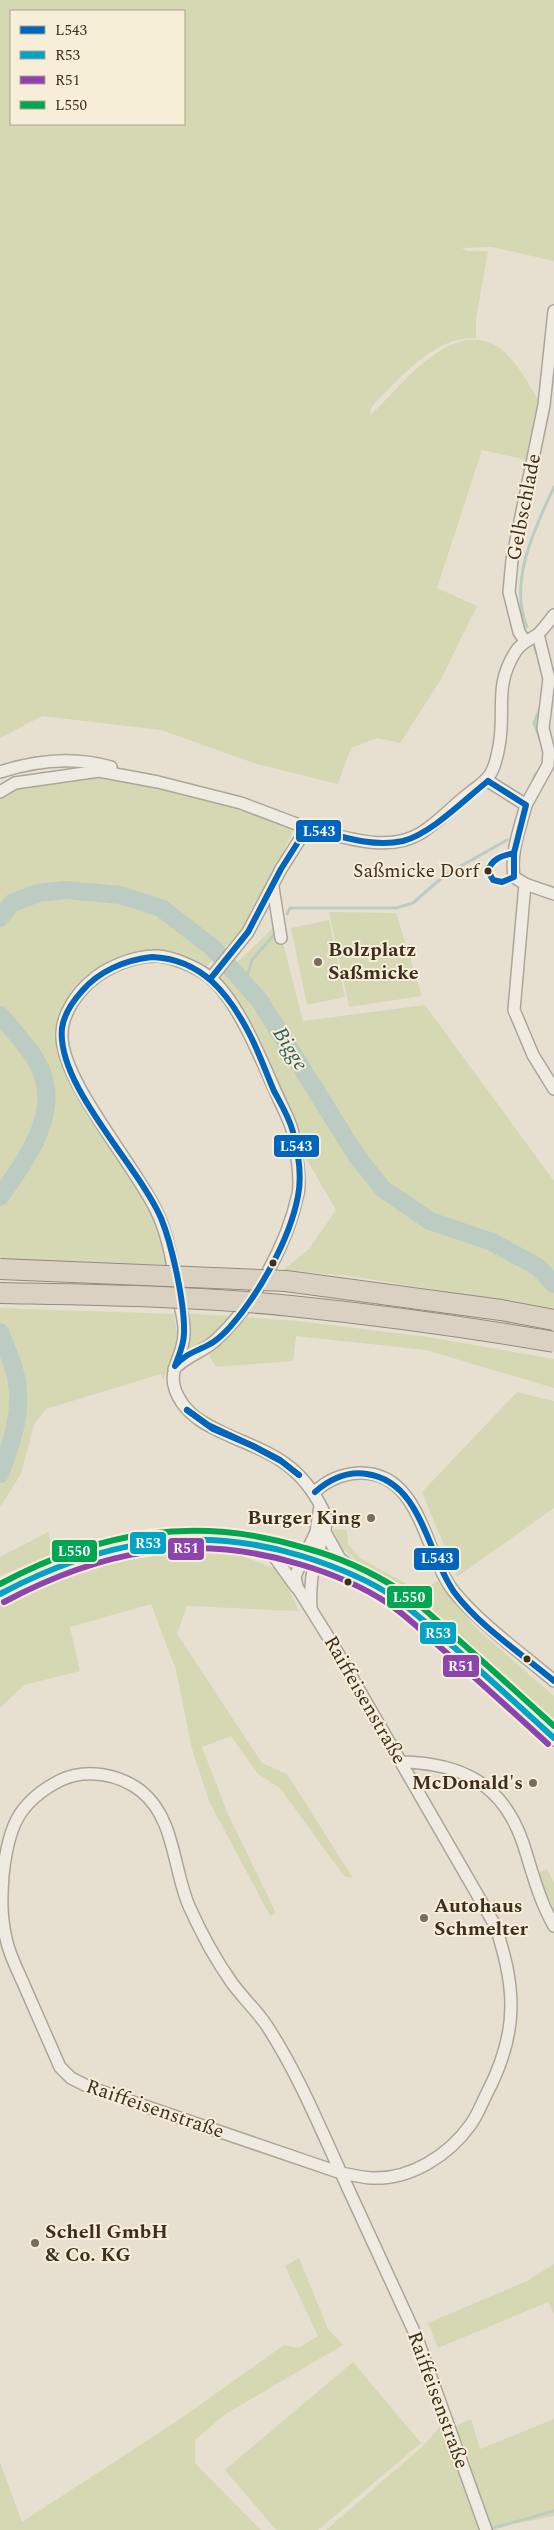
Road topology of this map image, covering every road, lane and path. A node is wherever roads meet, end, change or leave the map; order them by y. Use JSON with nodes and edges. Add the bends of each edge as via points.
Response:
{"nodes":[{"id":1,"x":554,"y":311,"type":"edge"},
{"id":2,"x":554,"y":615,"type":"edge"},
{"id":3,"x":538,"y":634,"type":"junction"},
{"id":4,"x":525,"y":641,"type":"junction"},
{"id":5,"x":0,"y":772,"type":"edge"},
{"id":6,"x":488,"y":781,"type":"junction"},
{"id":7,"x":158,"y":782,"type":"junction"},
{"id":8,"x":0,"y":792,"type":"edge"},
{"id":9,"x":526,"y":805,"type":"junction"},
{"id":10,"x":307,"y":828,"type":"junction"},
{"id":11,"x":526,"y":884,"type":"junction"},
{"id":12,"x":273,"y":887,"type":"junction"},
{"id":13,"x":554,"y":894,"type":"edge"},
{"id":14,"x":281,"y":938,"type":"dead end"},
{"id":15,"x":211,"y":978,"type":"junction"},
{"id":16,"x":554,"y":1089,"type":"edge"},
{"id":17,"x":0,"y":1269,"type":"edge"},
{"id":18,"x":0,"y":1293,"type":"edge"},
{"id":19,"x":554,"y":1320,"type":"edge"},
{"id":20,"x":554,"y":1342,"type":"edge"},
{"id":21,"x":174,"y":1372,"type":"junction"},
{"id":22,"x":315,"y":1492,"type":"junction"},
{"id":23,"x":320,"y":1506,"type":"junction"},
{"id":24,"x":324,"y":1532,"type":"junction"},
{"id":25,"x":268,"y":1548,"type":"junction"},
{"id":26,"x":310,"y":1559,"type":"junction"},
{"id":27,"x":377,"y":1586,"type":"junction"},
{"id":28,"x":296,"y":1587,"type":"junction"},
{"id":29,"x":0,"y":1594,"type":"edge"},
{"id":30,"x":311,"y":1608,"type":"junction"},
{"id":31,"x":554,"y":1681,"type":"edge"},
{"id":32,"x":554,"y":1738,"type":"edge"},
{"id":33,"x":402,"y":1762,"type":"junction"},
{"id":34,"x":554,"y":1926,"type":"edge"},
{"id":35,"x":341,"y":2173,"type":"junction"},
{"id":36,"x":486,"y":2530,"type":"edge"}],
"edges":[{"from":1,"to":4,"type":"street","name":"Gelbschlade","via":[[544,405],[512,560],[509,592],[519,632]]},
{"from":2,"to":3,"type":"street"},
{"from":3,"to":4,"type":"street"},
{"from":3,"to":9,"type":"street","via":[[550,679],[543,728],[549,752],[548,765]]},
{"from":4,"to":6,"type":"street","via":[[516,651],[500,694],[500,744]]},
{"from":5,"to":7,"type":"street","via":[[51,760],[70,760],[100,764]]},
{"from":6,"to":9,"type":"street"},
{"from":6,"to":10,"type":"street","via":[[422,833],[403,841],[361,841]]},
{"from":7,"to":8,"type":"street","via":[[99,771],[15,784]]},
{"from":7,"to":10,"type":"street","via":[[242,803]]},
{"from":9,"to":11,"type":"street","via":[[513,867],[514,877]]},
{"from":10,"to":12,"type":"street"},
{"from":11,"to":13,"type":"street"},
{"from":11,"to":16,"type":"street","via":[[514,1010],[533,1055]]},
{"from":12,"to":14,"type":"street"},
{"from":12,"to":15,"type":"street","via":[[248,932]]},
{"from":15,"to":21,"type":"street","via":[[238,1013],[293,1132],[299,1191],[276,1257],[254,1293],[214,1343],[180,1362]]},
{"from":15,"to":21,"type":"street","via":[[176,961],[157,956],[118,965],[91,981],[74,999],[62,1030],[64,1053],[80,1088],[138,1178],[168,1236],[184,1334]]},
{"from":17,"to":19,"type":"highway","bridge":true,"via":[[286,1281]]},
{"from":18,"to":20,"type":"highway","bridge":true,"via":[[169,1298],[290,1306]]},
{"from":21,"to":22,"type":"street","via":[[176,1393],[190,1413],[207,1426],[281,1461],[305,1479]]},
{"from":22,"to":23,"type":"street"},
{"from":22,"to":31,"type":"street","via":[[346,1473],[367,1473],[387,1480],[402,1491],[417,1514],[453,1591],[481,1621]]},
{"from":23,"to":24,"type":"street","via":[[325,1513]]},
{"from":23,"to":26,"type":"street"},
{"from":24,"to":26,"type":"street"},
{"from":24,"to":27,"type":"street","via":[[340,1559]]},
{"from":25,"to":26,"type":"main road"},
{"from":25,"to":28,"type":"street","name":"Raiffeisenstraße"},
{"from":25,"to":29,"type":"main road","via":[[195,1538],[151,1542],[58,1565]]},
{"from":26,"to":27,"type":"main road"},
{"from":26,"to":28,"type":"street","via":[[295,1576]]},
{"from":26,"to":30,"type":"street"},
{"from":27,"to":32,"type":"main road","via":[[419,1616]]},
{"from":28,"to":30,"type":"street","name":"Raiffeisenstraße"},
{"from":30,"to":33,"type":"street","name":"Raiffeisenstraße"},
{"from":33,"to":34,"type":"street","via":[[426,1762],[451,1768],[475,1778],[493,1793],[509,1812],[534,1883]]},
{"from":33,"to":35,"type":"street","name":"Raiffeisenstraße","via":[[496,1927],[508,1964],[511,2006],[508,2036],[498,2071],[472,2123],[454,2144],[414,2170],[392,2176],[372,2178]]},
{"from":35,"to":35,"type":"street","name":"Raiffeisenstraße","via":[[288,2060],[207,1944],[188,1904],[169,1835],[156,1806],[124,1782],[91,1773],[68,1777],[46,1788],[28,1803],[13,1825],[6,1843],[2,1922],[9,1949],[60,2067],[71,2078],[89,2087]]},
{"from":35,"to":36,"type":"street","name":"Raiffeisenstraße","via":[[417,2338]]}]}
